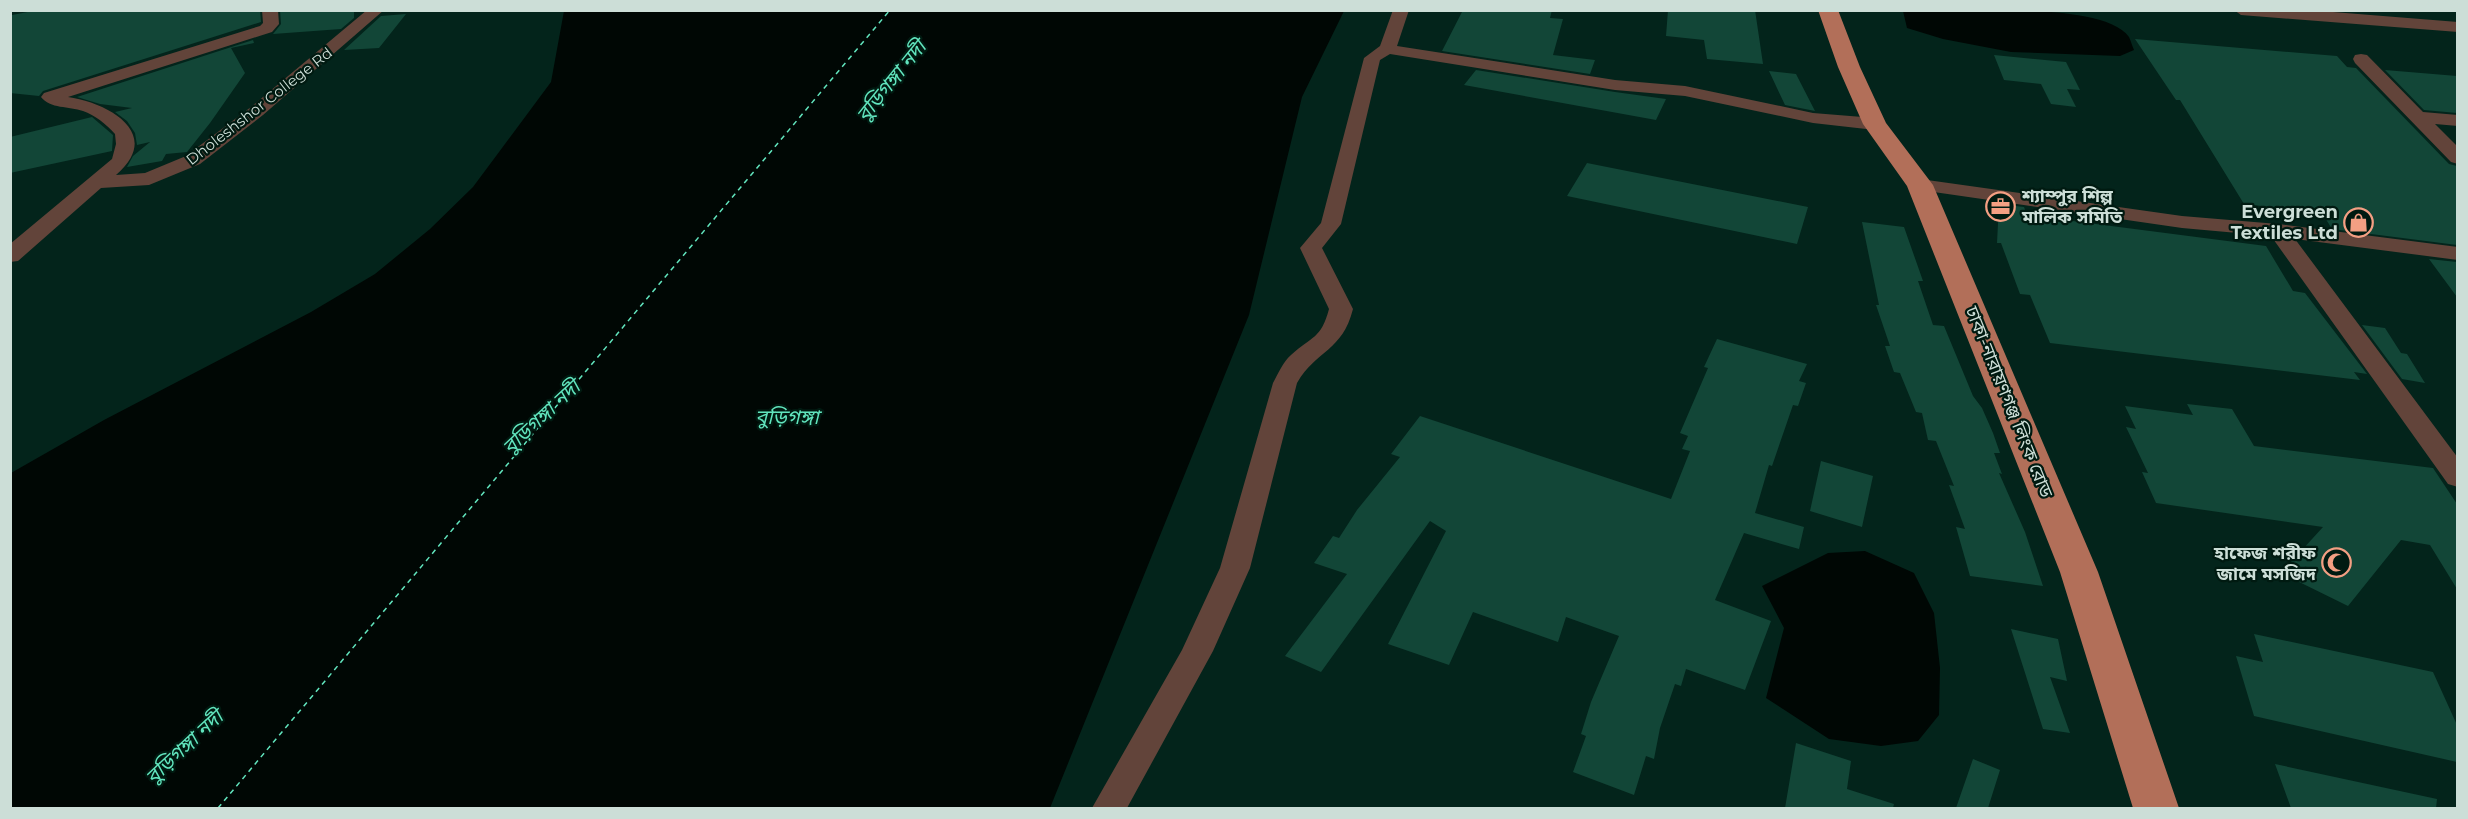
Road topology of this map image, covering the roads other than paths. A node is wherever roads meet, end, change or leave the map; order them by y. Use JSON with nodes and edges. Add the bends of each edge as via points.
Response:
{"nodes":[{"id":1,"x":270,"y":10,"type":"edge"},
{"id":2,"x":377,"y":10,"type":"edge"},
{"id":3,"x":1401,"y":10,"type":"edge"},
{"id":4,"x":1828,"y":10,"type":"edge"},
{"id":5,"x":2241,"y":10,"type":"edge"},
{"id":6,"x":2457,"y":27,"type":"edge"},
{"id":7,"x":1387,"y":49,"type":"junction"},
{"id":8,"x":2361,"y":59,"type":"dead end"},
{"id":9,"x":2419,"y":117,"type":"junction"},
{"id":10,"x":2457,"y":121,"type":"edge"},
{"id":11,"x":1875,"y":124,"type":"junction"},
{"id":12,"x":2457,"y":158,"type":"edge"},
{"id":13,"x":94,"y":183,"type":"junction"},
{"id":14,"x":1920,"y":185,"type":"junction"},
{"id":15,"x":2278,"y":230,"type":"junction"},
{"id":16,"x":2457,"y":254,"type":"edge"},
{"id":17,"x":10,"y":256,"type":"edge"},
{"id":18,"x":2457,"y":478,"type":"edge"},
{"id":19,"x":1109,"y":808,"type":"edge"},
{"id":20,"x":2156,"y":808,"type":"edge"}],
"edges":[{"from":1,"to":13,"type":"street","via":[[271,24],[266,29],[50,97],[88,106],[125,135],[121,161]]},
{"from":2,"to":13,"type":"street","name":"Dholeshshor College Rd","via":[[193,160],[149,179]]},
{"from":3,"to":7,"type":"street"},
{"from":4,"to":11,"type":"highway","name":"ঢাকা-নারায়ণগঞ্জ লিংক রোড"},
{"from":5,"to":6,"type":"street"},
{"from":7,"to":11,"type":"street","via":[[1615,85],[1685,91],[1813,118]]},
{"from":7,"to":19,"type":"street","via":[[1372,58],[1331,224],[1311,248],[1341,309],[1336,329],[1322,345],[1298,361],[1285,383],[1235,568],[1197,651]]},
{"from":8,"to":9,"type":"street"},
{"from":9,"to":10,"type":"street"},
{"from":9,"to":12,"type":"street"},
{"from":11,"to":14,"type":"highway","name":"ঢাকা-নারায়ণগঞ্জ লিংক রোড"},
{"from":13,"to":17,"type":"street"},
{"from":14,"to":15,"type":"street","via":[[2182,222]]},
{"from":14,"to":20,"type":"highway","name":"ঢাকা-নারায়ণগঞ্জ লিংক রোড","via":[[2079,572]]},
{"from":15,"to":16,"type":"street"},
{"from":15,"to":18,"type":"street"}]}
